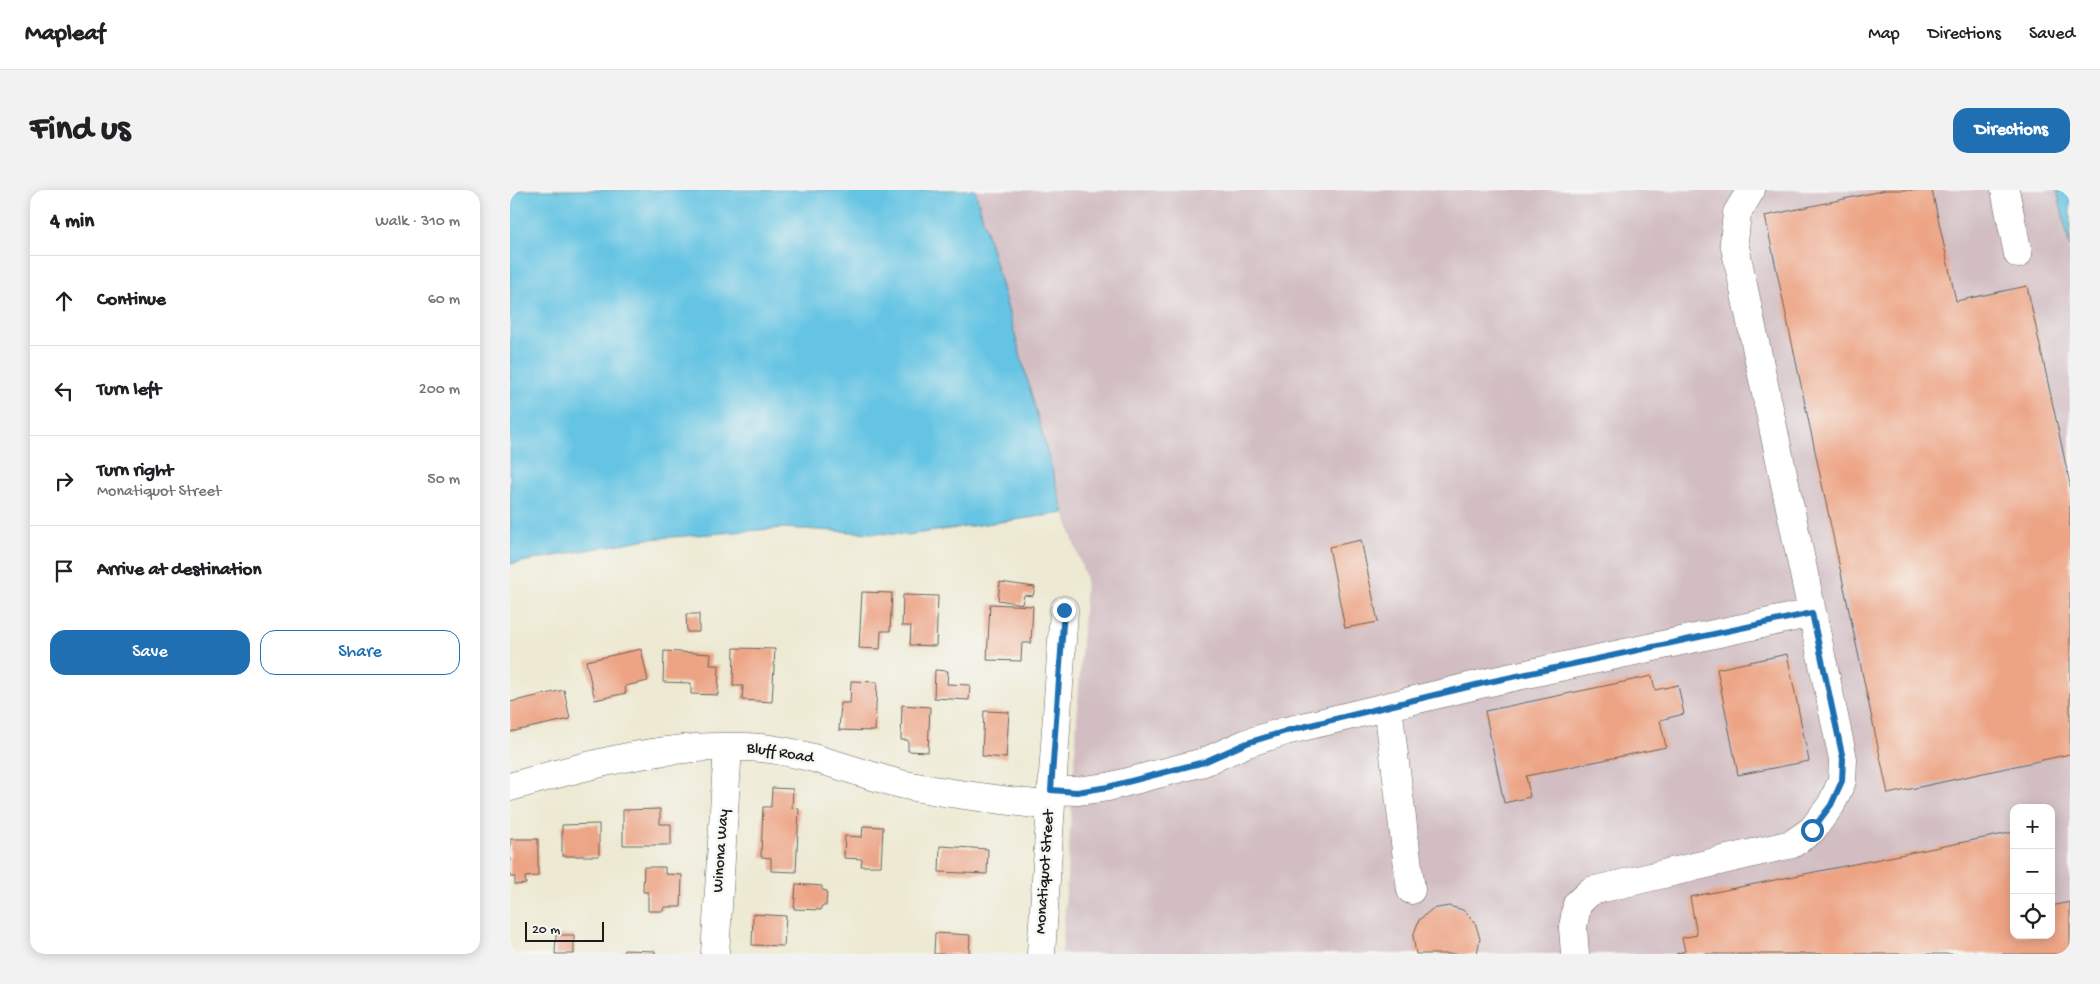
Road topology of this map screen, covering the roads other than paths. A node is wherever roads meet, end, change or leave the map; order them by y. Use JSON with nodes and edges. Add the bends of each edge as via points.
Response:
{"nodes":[{"id":1,"x":1752,"y":190,"type":"edge"},
{"id":2,"x":2005,"y":190,"type":"edge"},
{"id":3,"x":2018,"y":254,"type":"dead end"},
{"id":4,"x":1064,"y":610,"type":"dead end"},
{"id":5,"x":1812,"y":613,"type":"junction"},
{"id":6,"x":1388,"y":707,"type":"junction"},
{"id":7,"x":728,"y":747,"type":"junction"},
{"id":8,"x":510,"y":787,"type":"edge"},
{"id":9,"x":1051,"y":798,"type":"junction"},
{"id":10,"x":1411,"y":890,"type":"dead end"},
{"id":11,"x":715,"y":954,"type":"edge"},
{"id":12,"x":1041,"y":954,"type":"edge"},
{"id":13,"x":1574,"y":954,"type":"edge"}],
"edges":[{"from":1,"to":5,"type":"street","via":[[1737,212],[1734,242]]},
{"from":2,"to":3,"type":"street"},
{"from":4,"to":9,"type":"street","name":"Monatiquot Street"},
{"from":5,"to":6,"type":"street","name":"Bluff Road","via":[[1484,683]]},
{"from":5,"to":13,"type":"street","via":[[1843,759],[1842,781],[1831,805],[1812,830],[1792,844],[1591,891],[1577,904],[1573,928]]},
{"from":6,"to":9,"type":"street","name":"Bluff Road","via":[[1286,731],[1247,743],[1204,762],[1156,775]]},
{"from":6,"to":10,"type":"street"},
{"from":7,"to":8,"type":"street","name":"Bluff Road","via":[[638,754],[589,764]]},
{"from":7,"to":9,"type":"street","name":"Bluff Road","via":[[802,754],[937,792]]},
{"from":7,"to":11,"type":"street","name":"Winona Way"},
{"from":9,"to":12,"type":"street","name":"Monatiquot Street"}]}
